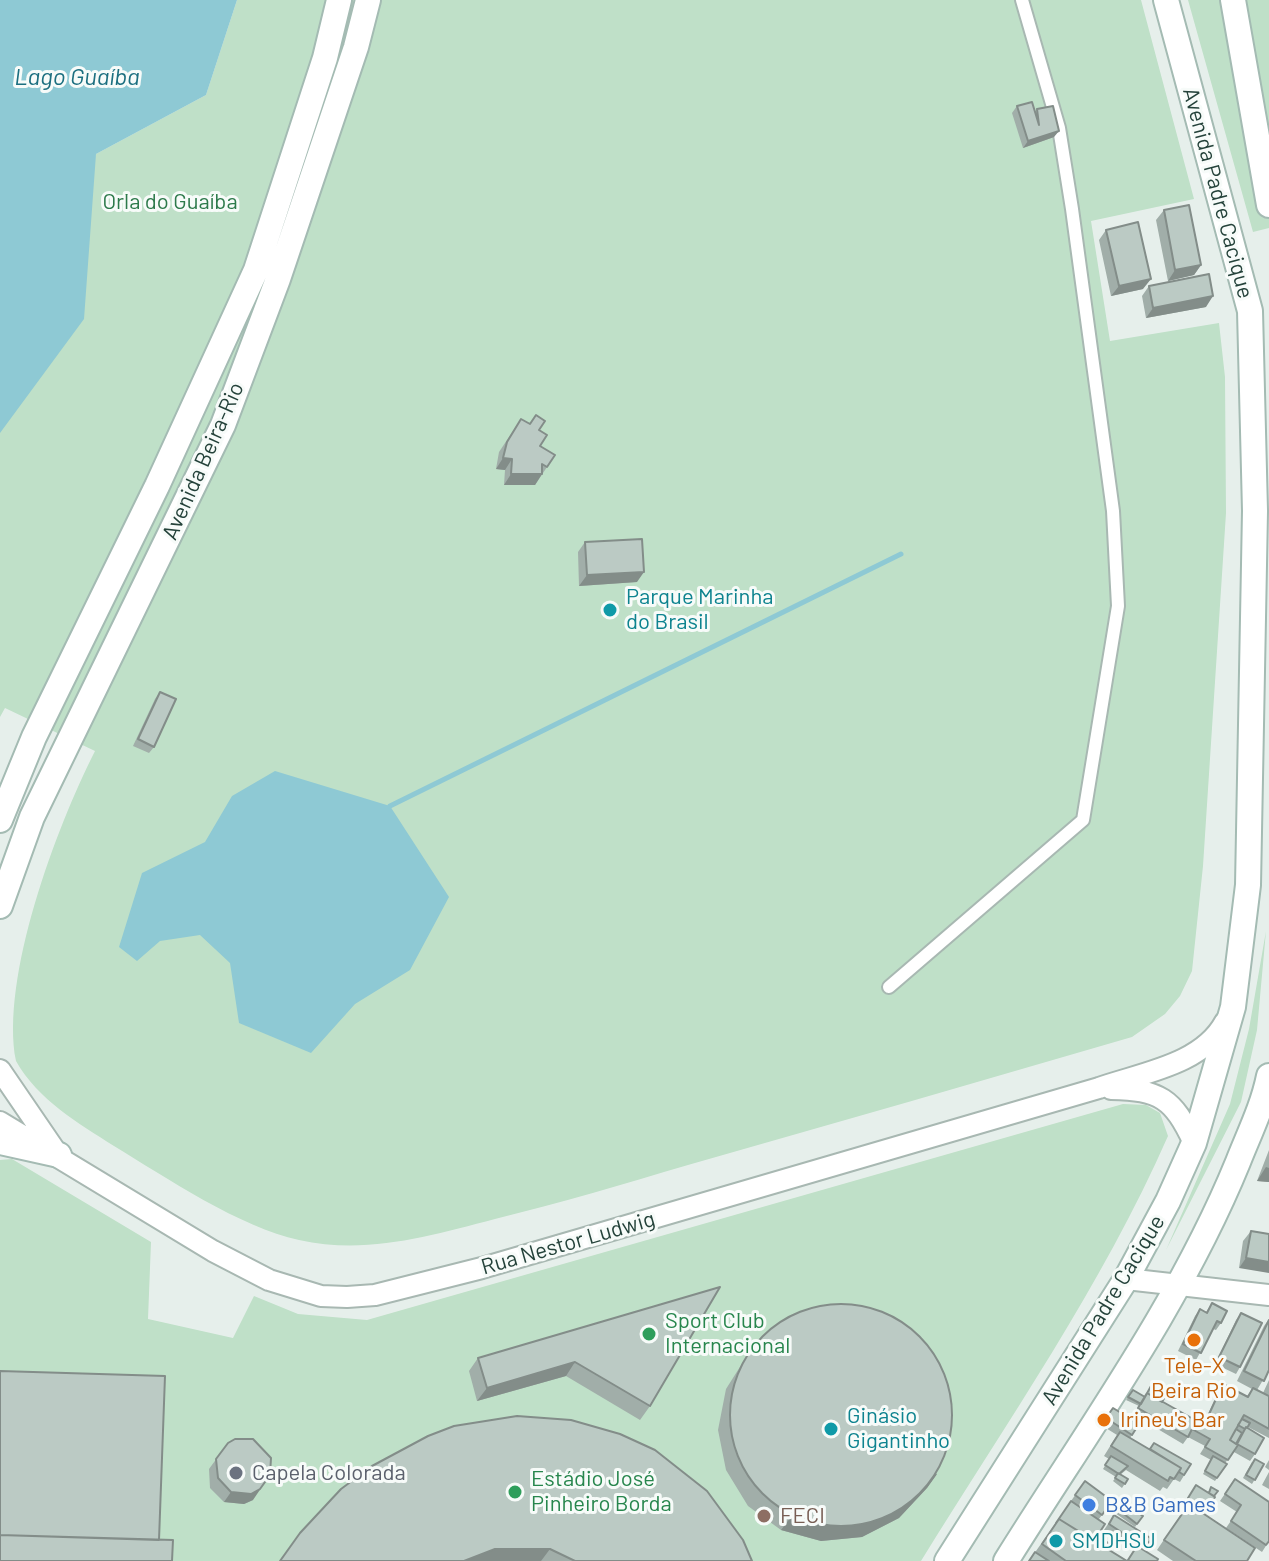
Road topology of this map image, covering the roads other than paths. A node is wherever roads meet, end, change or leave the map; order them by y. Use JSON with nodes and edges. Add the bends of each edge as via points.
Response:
{"nodes":[{"id":1,"x":339,"y":0,"type":"edge"},
{"id":2,"x":368,"y":0,"type":"edge"},
{"id":3,"x":1022,"y":0,"type":"edge"},
{"id":4,"x":1166,"y":0,"type":"edge"},
{"id":5,"x":1233,"y":0,"type":"edge"},
{"id":6,"x":1269,"y":205,"type":"edge"},
{"id":7,"x":0,"y":820,"type":"edge"},
{"id":8,"x":0,"y":906,"type":"edge"},
{"id":9,"x":889,"y":987,"type":"dead end"},
{"id":10,"x":1233,"y":1007,"type":"junction"},
{"id":11,"x":0,"y":1070,"type":"edge"},
{"id":12,"x":1269,"y":1076,"type":"edge"},
{"id":13,"x":1099,"y":1088,"type":"junction"},
{"id":14,"x":0,"y":1122,"type":"edge"},
{"id":15,"x":0,"y":1142,"type":"edge"},
{"id":16,"x":1194,"y":1143,"type":"junction"},
{"id":17,"x":59,"y":1155,"type":"junction"},
{"id":18,"x":1126,"y":1279,"type":"junction"},
{"id":19,"x":1180,"y":1283,"type":"junction"},
{"id":20,"x":1269,"y":1295,"type":"edge"},
{"id":21,"x":947,"y":1561,"type":"edge"},
{"id":22,"x":1006,"y":1561,"type":"edge"}],
"edges":[{"from":1,"to":7,"type":"main road","name":"Avenida Beira-Rio","via":[[256,270],[34,737]]},
{"from":2,"to":8,"type":"main road","name":"Avenida Beira-Rio","via":[[278,279],[223,425],[32,817]]},
{"from":3,"to":9,"type":"street","via":[[1059,128],[1072,209],[1113,511],[1118,606],[1083,820]]},
{"from":4,"to":10,"type":"main road","name":"Avenida Padre Cacique","via":[[1250,311],[1255,511],[1248,885]]},
{"from":5,"to":6,"type":"main road"},
{"from":10,"to":13,"type":"street","name":"Rua Nestor Ludwig","via":[[1207,1047]]},
{"from":10,"to":16,"type":"main road","name":"Avenida Padre Cacique"},
{"from":11,"to":17,"type":"street","name":"Rua Nestor Ludwig"},
{"from":12,"to":19,"type":"main road","via":[[1224,1194]]},
{"from":13,"to":16,"type":"street","name":"Rua Nestor Ludwig","via":[[1147,1090],[1171,1104]]},
{"from":13,"to":17,"type":"street","name":"Rua Nestor Ludwig","via":[[482,1268],[347,1297],[321,1296],[269,1280]]},
{"from":14,"to":17,"type":"street","name":"Rua Nestor Ludwig"},
{"from":15,"to":17,"type":"main road"},
{"from":16,"to":18,"type":"main road","name":"Avenida Padre Cacique"},
{"from":18,"to":19,"type":"street"},
{"from":18,"to":21,"type":"main road","name":"Avenida Padre Cacique"},
{"from":19,"to":20,"type":"street"},
{"from":19,"to":22,"type":"main road"}]}
